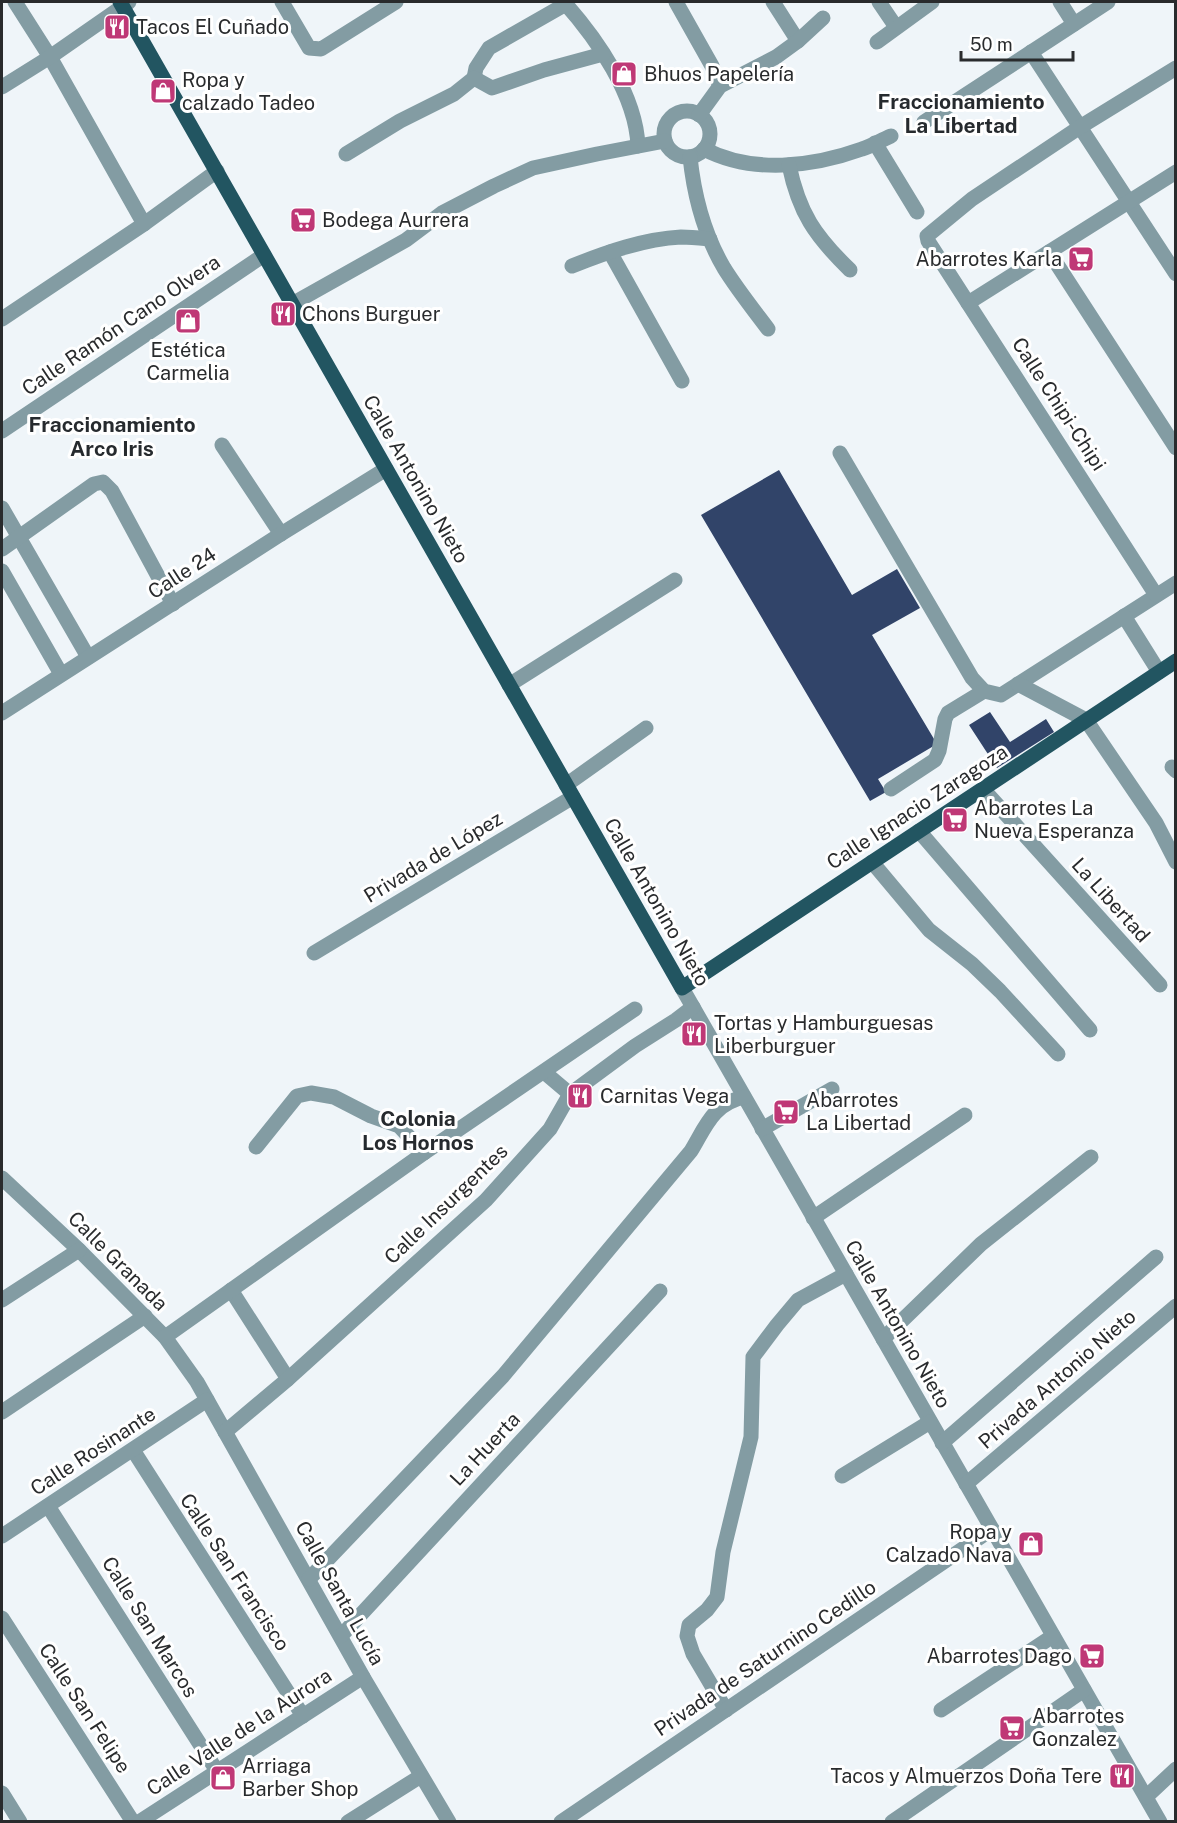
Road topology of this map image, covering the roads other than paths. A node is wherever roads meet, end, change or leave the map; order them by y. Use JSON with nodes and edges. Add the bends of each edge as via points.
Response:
{"nodes":[{"id":1,"x":15,"y":2,"type":"edge"},
{"id":2,"x":124,"y":2,"type":"edge"},
{"id":3,"x":283,"y":2,"type":"edge"},
{"id":4,"x":396,"y":2,"type":"edge"},
{"id":5,"x":676,"y":2,"type":"edge"},
{"id":6,"x":772,"y":2,"type":"edge"},
{"id":7,"x":879,"y":2,"type":"edge"},
{"id":8,"x":932,"y":2,"type":"edge"},
{"id":9,"x":1060,"y":2,"type":"edge"},
{"id":10,"x":1108,"y":2,"type":"edge"},
{"id":11,"x":565,"y":3,"type":"edge"},
{"id":12,"x":823,"y":18,"type":"dead end"},
{"id":13,"x":1074,"y":24,"type":"junction"},
{"id":14,"x":896,"y":27,"type":"junction"},
{"id":15,"x":798,"y":41,"type":"junction"},
{"id":16,"x":877,"y":42,"type":"dead end"},
{"id":17,"x":1031,"y":52,"type":"junction"},
{"id":18,"x":603,"y":54,"type":"junction"},
{"id":19,"x":50,"y":57,"type":"junction"},
{"id":20,"x":1176,"y":69,"type":"edge"},
{"id":21,"x":474,"y":78,"type":"junction"},
{"id":22,"x":720,"y":86,"type":"junction"},
{"id":23,"x":2,"y":87,"type":"edge"},
{"id":24,"x":699,"y":115,"type":"junction"},
{"id":25,"x":924,"y":122,"type":"dead end"},
{"id":26,"x":1080,"y":127,"type":"junction"},
{"id":27,"x":891,"y":136,"type":"dead end"},
{"id":28,"x":665,"y":141,"type":"junction"},
{"id":29,"x":875,"y":143,"type":"junction"},
{"id":30,"x":638,"y":146,"type":"junction"},
{"id":31,"x":697,"y":153,"type":"junction"},
{"id":32,"x":346,"y":154,"type":"dead end"},
{"id":33,"x":789,"y":165,"type":"junction"},
{"id":34,"x":217,"y":171,"type":"junction"},
{"id":35,"x":1176,"y":172,"type":"edge"},
{"id":36,"x":1129,"y":202,"type":"junction"},
{"id":37,"x":917,"y":212,"type":"dead end"},
{"id":38,"x":144,"y":224,"type":"junction"},
{"id":39,"x":710,"y":238,"type":"junction"},
{"id":40,"x":610,"y":252,"type":"junction"},
{"id":41,"x":1049,"y":252,"type":"junction"},
{"id":42,"x":264,"y":255,"type":"junction"},
{"id":43,"x":572,"y":266,"type":"dead end"},
{"id":44,"x":850,"y":270,"type":"dead end"},
{"id":45,"x":1176,"y":274,"type":"edge"},
{"id":46,"x":968,"y":303,"type":"junction"},
{"id":47,"x":292,"y":304,"type":"junction"},
{"id":48,"x":2,"y":319,"type":"edge"},
{"id":49,"x":768,"y":329,"type":"dead end"},
{"id":50,"x":682,"y":381,"type":"dead end"},
{"id":51,"x":2,"y":431,"type":"edge"},
{"id":52,"x":222,"y":445,"type":"dead end"},
{"id":53,"x":1176,"y":448,"type":"edge"},
{"id":54,"x":840,"y":453,"type":"dead end"},
{"id":55,"x":386,"y":469,"type":"junction"},
{"id":56,"x":2,"y":508,"type":"edge"},
{"id":57,"x":281,"y":534,"type":"junction"},
{"id":58,"x":18,"y":537,"type":"junction"},
{"id":59,"x":2,"y":549,"type":"edge"},
{"id":60,"x":2,"y":571,"type":"edge"},
{"id":61,"x":675,"y":580,"type":"dead end"},
{"id":62,"x":1176,"y":583,"type":"edge"},
{"id":63,"x":1156,"y":595,"type":"junction"},
{"id":64,"x":173,"y":604,"type":"junction"},
{"id":65,"x":1121,"y":618,"type":"junction"},
{"id":66,"x":88,"y":657,"type":"junction"},
{"id":67,"x":1176,"y":661,"type":"edge"},
{"id":68,"x":1159,"y":672,"type":"junction"},
{"id":69,"x":61,"y":674,"type":"junction"},
{"id":70,"x":1018,"y":684,"type":"junction"},
{"id":71,"x":509,"y":685,"type":"junction"},
{"id":72,"x":984,"y":691,"type":"junction"},
{"id":73,"x":2,"y":713,"type":"edge"},
{"id":74,"x":1086,"y":720,"type":"junction"},
{"id":75,"x":646,"y":728,"type":"dead end"},
{"id":76,"x":891,"y":789,"type":"dead end"},
{"id":77,"x":983,"y":789,"type":"junction"},
{"id":78,"x":569,"y":791,"type":"junction"},
{"id":79,"x":919,"y":831,"type":"junction"},
{"id":80,"x":872,"y":862,"type":"junction"},
{"id":81,"x":1176,"y":862,"type":"edge"},
{"id":82,"x":315,"y":953,"type":"dead end"},
{"id":83,"x":1160,"y":985,"type":"dead end"},
{"id":84,"x":682,"y":988,"type":"junction"},
{"id":85,"x":693,"y":1007,"type":"junction"},
{"id":86,"x":635,"y":1009,"type":"dead end"},
{"id":87,"x":1090,"y":1030,"type":"dead end"},
{"id":88,"x":1058,"y":1054,"type":"dead end"},
{"id":89,"x":544,"y":1072,"type":"junction"},
{"id":90,"x":832,"y":1089,"type":"dead end"},
{"id":91,"x":570,"y":1094,"type":"junction"},
{"id":92,"x":744,"y":1097,"type":"junction"},
{"id":93,"x":965,"y":1115,"type":"dead end"},
{"id":94,"x":762,"y":1129,"type":"junction"},
{"id":95,"x":256,"y":1148,"type":"dead end"},
{"id":96,"x":424,"y":1153,"type":"junction"},
{"id":97,"x":1091,"y":1157,"type":"dead end"},
{"id":98,"x":880,"y":1164,"type":"dead end"},
{"id":99,"x":3,"y":1182,"type":"edge"},
{"id":100,"x":812,"y":1215,"type":"junction"},
{"id":101,"x":79,"y":1250,"type":"junction"},
{"id":102,"x":1156,"y":1257,"type":"dead end"},
{"id":103,"x":846,"y":1274,"type":"junction"},
{"id":104,"x":231,"y":1290,"type":"junction"},
{"id":105,"x":660,"y":1291,"type":"dead end"},
{"id":106,"x":2,"y":1300,"type":"edge"},
{"id":107,"x":1176,"y":1306,"type":"edge"},
{"id":108,"x":145,"y":1316,"type":"junction"},
{"id":109,"x":165,"y":1337,"type":"junction"},
{"id":110,"x":883,"y":1339,"type":"junction"},
{"id":111,"x":288,"y":1379,"type":"junction"},
{"id":112,"x":197,"y":1382,"type":"joint"},
{"id":113,"x":207,"y":1400,"type":"junction"},
{"id":114,"x":2,"y":1412,"type":"edge"},
{"id":115,"x":930,"y":1422,"type":"junction"},
{"id":116,"x":225,"y":1431,"type":"junction"},
{"id":117,"x":942,"y":1443,"type":"junction"},
{"id":118,"x":133,"y":1450,"type":"junction"},
{"id":119,"x":842,"y":1476,"type":"dead end"},
{"id":120,"x":966,"y":1484,"type":"junction"},
{"id":121,"x":48,"y":1506,"type":"junction"},
{"id":122,"x":992,"y":1529,"type":"junction"},
{"id":123,"x":2,"y":1536,"type":"edge"},
{"id":124,"x":309,"y":1579,"type":"junction"},
{"id":125,"x":2,"y":1618,"type":"edge"},
{"id":126,"x":341,"y":1636,"type":"junction"},
{"id":127,"x":1053,"y":1636,"type":"junction"},
{"id":128,"x":363,"y":1677,"type":"junction"},
{"id":129,"x":1084,"y":1690,"type":"junction"},
{"id":130,"x":726,"y":1710,"type":"junction"},
{"id":131,"x":940,"y":1710,"type":"dead end"},
{"id":132,"x":303,"y":1716,"type":"junction"},
{"id":133,"x":1176,"y":1769,"type":"edge"},
{"id":134,"x":217,"y":1771,"type":"junction"},
{"id":135,"x":421,"y":1776,"type":"junction"},
{"id":136,"x":2,"y":1793,"type":"edge"},
{"id":137,"x":1146,"y":1797,"type":"junction"},
{"id":138,"x":20,"y":1821,"type":"edge"},
{"id":139,"x":133,"y":1821,"type":"edge"},
{"id":140,"x":139,"y":1821,"type":"edge"},
{"id":141,"x":348,"y":1821,"type":"edge"},
{"id":142,"x":449,"y":1821,"type":"edge"},
{"id":143,"x":561,"y":1821,"type":"edge"},
{"id":144,"x":892,"y":1821,"type":"edge"},
{"id":145,"x":1160,"y":1821,"type":"edge"}],
"edges":[{"from":1,"to":19,"type":"street"},
{"from":2,"to":19,"type":"street"},
{"from":2,"to":34,"type":"main road","name":"Calle Antonino Nieto"},
{"from":3,"to":4,"type":"street","via":[[309,48],[321,49]]},
{"from":5,"to":22,"type":"street"},
{"from":6,"to":15,"type":"street"},
{"from":7,"to":14,"type":"street"},
{"from":8,"to":14,"type":"street"},
{"from":9,"to":13,"type":"street"},
{"from":10,"to":13,"type":"street"},
{"from":11,"to":18,"type":"street"},
{"from":11,"to":21,"type":"street","via":[[489,48]]},
{"from":12,"to":15,"type":"street"},
{"from":13,"to":17,"type":"street"},
{"from":14,"to":16,"type":"street"},
{"from":15,"to":22,"type":"street"},
{"from":17,"to":25,"type":"street"},
{"from":17,"to":26,"type":"street"},
{"from":18,"to":21,"type":"street","via":[[492,88]]},
{"from":18,"to":30,"type":"street","via":[[629,104]]},
{"from":19,"to":23,"type":"street"},
{"from":19,"to":38,"type":"street"},
{"from":20,"to":26,"type":"street"},
{"from":21,"to":32,"type":"street","via":[[454,94]]},
{"from":22,"to":24,"type":"street"},
{"from":24,"to":28,"type":"street","via":[[684,111],[676,114],[665,126]]},
{"from":24,"to":31,"type":"street","via":[[709,127],[708,142]]},
{"from":26,"to":36,"type":"street"},
{"from":26,"to":46,"type":"street","name":"Calle Chipi-Chipi","via":[[972,199],[927,236]]},
{"from":27,"to":29,"type":"street"},
{"from":28,"to":30,"type":"street"},
{"from":28,"to":31,"type":"street","via":[[675,154]]},
{"from":29,"to":33,"type":"street"},
{"from":29,"to":37,"type":"street"},
{"from":30,"to":47,"type":"street","via":[[533,168],[442,213],[406,240]]},
{"from":31,"to":33,"type":"street","via":[[744,164]]},
{"from":31,"to":39,"type":"street","via":[[696,199]]},
{"from":33,"to":44,"type":"street","via":[[808,221]]},
{"from":34,"to":38,"type":"street"},
{"from":34,"to":42,"type":"main road","name":"Calle Antonino Nieto"},
{"from":35,"to":36,"type":"street"},
{"from":36,"to":41,"type":"street"},
{"from":36,"to":45,"type":"street"},
{"from":38,"to":48,"type":"street"},
{"from":39,"to":40,"type":"street","via":[[681,237]]},
{"from":39,"to":49,"type":"street","via":[[724,268]]},
{"from":40,"to":43,"type":"street"},
{"from":40,"to":50,"type":"street"},
{"from":41,"to":46,"type":"street"},
{"from":41,"to":53,"type":"street"},
{"from":42,"to":47,"type":"main road","name":"Calle Antonino Nieto"},
{"from":42,"to":51,"type":"street","name":"Calle Ramón Cano Olvera"},
{"from":46,"to":63,"type":"street","name":"Calle Chipi-Chipi"},
{"from":47,"to":55,"type":"main road","name":"Calle Antonino Nieto"},
{"from":52,"to":57,"type":"street"},
{"from":54,"to":72,"type":"street","via":[[972,678]]},
{"from":55,"to":57,"type":"street","name":"Calle 24"},
{"from":55,"to":71,"type":"main road","name":"Calle Antonino Nieto"},
{"from":56,"to":58,"type":"street"},
{"from":57,"to":64,"type":"street","name":"Calle 24"},
{"from":58,"to":59,"type":"street"},
{"from":58,"to":64,"type":"street","via":[[94,484],[103,482],[112,491]]},
{"from":58,"to":66,"type":"street"},
{"from":60,"to":69,"type":"street"},
{"from":61,"to":71,"type":"street"},
{"from":62,"to":63,"type":"street"},
{"from":63,"to":65,"type":"street"},
{"from":64,"to":66,"type":"street","name":"Calle 24"},
{"from":65,"to":68,"type":"street"},
{"from":65,"to":70,"type":"street"},
{"from":66,"to":69,"type":"street","name":"Calle 24"},
{"from":67,"to":68,"type":"main road","name":"Calle Ignacio Zaragoza"},
{"from":68,"to":74,"type":"main road","name":"Calle Ignacio Zaragoza"},
{"from":69,"to":73,"type":"street","name":"Calle 24"},
{"from":70,"to":72,"type":"street","via":[[1001,695]]},
{"from":70,"to":74,"type":"street"},
{"from":71,"to":78,"type":"main road","name":"Calle Antonino Nieto"},
{"from":72,"to":76,"type":"street","via":[[948,712],[935,760]]},
{"from":74,"to":77,"type":"main road","name":"Calle Ignacio Zaragoza"},
{"from":74,"to":81,"type":"street","via":[[1156,823]]},
{"from":75,"to":78,"type":"street","name":"Privada de López"},
{"from":77,"to":79,"type":"main road","name":"Calle Ignacio Zaragoza"},
{"from":77,"to":83,"type":"street","name":"La Libertad"},
{"from":78,"to":82,"type":"street","name":"Privada de López"},
{"from":78,"to":84,"type":"main road","name":"Calle Antonino Nieto"},
{"from":79,"to":80,"type":"main road","name":"Calle Ignacio Zaragoza"},
{"from":79,"to":87,"type":"street"},
{"from":80,"to":84,"type":"main road","name":"Calle Ignacio Zaragoza"},
{"from":80,"to":88,"type":"street","via":[[929,930],[993,984]]},
{"from":84,"to":85,"type":"street","name":"Calle Antonino Nieto"},
{"from":85,"to":91,"type":"street","name":"Calle Insurgentes"},
{"from":85,"to":92,"type":"street","name":"Calle Antonino Nieto"},
{"from":86,"to":89,"type":"street"},
{"from":89,"to":91,"type":"street"},
{"from":89,"to":96,"type":"street"},
{"from":90,"to":94,"type":"street"},
{"from":91,"to":111,"type":"street","name":"Calle Insurgentes","via":[[550,1129],[486,1200]]},
{"from":92,"to":94,"type":"street","name":"Calle Antonino Nieto"},
{"from":92,"to":124,"type":"street","via":[[716,1110],[691,1151],[503,1376]]},
{"from":93,"to":100,"type":"street"},
{"from":94,"to":100,"type":"street","name":"Calle Antonino Nieto"},
{"from":95,"to":96,"type":"street","via":[[297,1096],[311,1093],[334,1097],[399,1126]]},
{"from":96,"to":104,"type":"street"},
{"from":97,"to":110,"type":"street","via":[[981,1244]]},
{"from":98,"to":100,"type":"street"},
{"from":99,"to":101,"type":"street","name":"Calle Granada"},
{"from":100,"to":103,"type":"street","name":"Calle Antonino Nieto"},
{"from":101,"to":106,"type":"street"},
{"from":101,"to":108,"type":"street","name":"Calle Granada"},
{"from":102,"to":117,"type":"street"},
{"from":103,"to":110,"type":"street","name":"Calle Antonino Nieto"},
{"from":103,"to":130,"type":"street","via":[[798,1300],[753,1357],[751,1437],[723,1552],[717,1597],[689,1625],[687,1636],[693,1654]]},
{"from":104,"to":109,"type":"street"},
{"from":104,"to":111,"type":"street"},
{"from":105,"to":126,"type":"street","name":"La Huerta"},
{"from":107,"to":120,"type":"street","name":"Privada Antonio Nieto"},
{"from":108,"to":109,"type":"street","name":"Calle Granada"},
{"from":108,"to":114,"type":"street"},
{"from":109,"to":112,"type":"street","name":"Calle Granada"},
{"from":110,"to":115,"type":"street","name":"Calle Antonino Nieto"},
{"from":111,"to":116,"type":"street","name":"Calle Insurgentes"},
{"from":112,"to":113,"type":"street","name":"Calle Santa Lucía"},
{"from":113,"to":116,"type":"street","name":"Calle Santa Lucía"},
{"from":113,"to":118,"type":"street","name":"Calle Rosinante"},
{"from":115,"to":117,"type":"street","name":"Calle Antonino Nieto"},
{"from":115,"to":119,"type":"street"},
{"from":116,"to":124,"type":"street","name":"Calle Santa Lucía"},
{"from":117,"to":120,"type":"street","name":"Calle Antonino Nieto"},
{"from":118,"to":121,"type":"street","name":"Calle Rosinante"},
{"from":118,"to":132,"type":"street","name":"Calle San Francisco"},
{"from":120,"to":122,"type":"street","name":"Calle Antonino Nieto"},
{"from":121,"to":123,"type":"street","name":"Calle Rosinante"},
{"from":121,"to":134,"type":"street","name":"Calle San Marcos"},
{"from":122,"to":127,"type":"street","name":"Calle Antonino Nieto"},
{"from":122,"to":130,"type":"street","name":"Privada de Saturnino Cedillo"},
{"from":124,"to":126,"type":"street","name":"Calle Santa Lucía"},
{"from":125,"to":139,"type":"street","name":"Calle San Felipe"},
{"from":126,"to":128,"type":"street","name":"Calle Santa Lucía"},
{"from":127,"to":129,"type":"street","name":"Calle Antonino Nieto"},
{"from":127,"to":131,"type":"street"},
{"from":128,"to":132,"type":"street","name":"Calle Valle de la Aurora"},
{"from":128,"to":135,"type":"street","name":"Calle Santa Lucía"},
{"from":129,"to":137,"type":"street","name":"Calle Antonino Nieto"},
{"from":129,"to":144,"type":"street"},
{"from":130,"to":143,"type":"street","name":"Privada de Saturnino Cedillo"},
{"from":132,"to":134,"type":"street","name":"Calle Valle de la Aurora"},
{"from":133,"to":137,"type":"street"},
{"from":134,"to":140,"type":"street","name":"Calle Valle de la Aurora"},
{"from":135,"to":141,"type":"street"},
{"from":135,"to":142,"type":"street","name":"Calle Santa Lucía"},
{"from":136,"to":138,"type":"street"},
{"from":137,"to":145,"type":"street","name":"Calle Antonino Nieto"}]}
